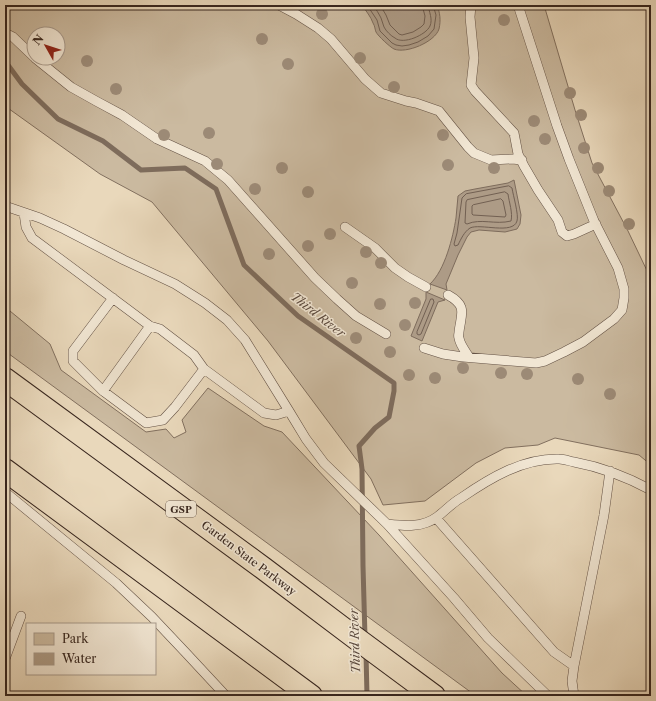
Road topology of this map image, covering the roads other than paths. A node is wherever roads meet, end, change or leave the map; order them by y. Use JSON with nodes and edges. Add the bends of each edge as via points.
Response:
{"nodes":[{"id":1,"x":279,"y":5,"type":"edge"},
{"id":2,"x":471,"y":5,"type":"edge"},
{"id":3,"x":517,"y":6,"type":"edge"},
{"id":4,"x":5,"y":33,"type":"edge"},
{"id":5,"x":26,"y":50,"type":"edge"},
{"id":6,"x":44,"y":66,"type":"edge"},
{"id":7,"x":522,"y":160,"type":"junction"},
{"id":8,"x":5,"y":206,"type":"edge"},
{"id":9,"x":24,"y":213,"type":"junction"},
{"id":10,"x":596,"y":224,"type":"junction"},
{"id":11,"x":345,"y":227,"type":"dead end"},
{"id":12,"x":426,"y":288,"type":"dead end"},
{"id":13,"x":448,"y":295,"type":"dead end"},
{"id":14,"x":113,"y":298,"type":"junction"},
{"id":15,"x":150,"y":326,"type":"junction"},
{"id":16,"x":386,"y":334,"type":"dead end"},
{"id":17,"x":424,"y":348,"type":"dead end"},
{"id":18,"x":469,"y":358,"type":"junction"},
{"id":19,"x":204,"y":369,"type":"junction"},
{"id":20,"x":5,"y":379,"type":"edge"},
{"id":21,"x":103,"y":390,"type":"junction"},
{"id":22,"x":289,"y":411,"type":"junction"},
{"id":23,"x":5,"y":470,"type":"edge"},
{"id":24,"x":610,"y":471,"type":"junction"},
{"id":25,"x":651,"y":490,"type":"edge"},
{"id":26,"x":5,"y":492,"type":"edge"},
{"id":27,"x":436,"y":518,"type":"junction"},
{"id":28,"x":387,"y":524,"type":"junction"},
{"id":29,"x":21,"y":616,"type":"dead end"},
{"id":30,"x":5,"y":659,"type":"edge"},
{"id":31,"x":574,"y":666,"type":"junction"},
{"id":32,"x":226,"y":696,"type":"edge"},
{"id":33,"x":311,"y":696,"type":"edge"},
{"id":34,"x":434,"y":696,"type":"edge"},
{"id":35,"x":548,"y":696,"type":"edge"},
{"id":36,"x":574,"y":696,"type":"edge"}],
"edges":[{"from":1,"to":7,"type":"lane","via":[[318,28],[331,39],[381,93],[439,111],[474,153],[491,160]]},
{"from":2,"to":7,"type":"lane","via":[[474,58],[471,85],[514,133],[518,154]]},
{"from":3,"to":10,"type":"lane","via":[[558,126]]},
{"from":4,"to":5,"type":"lane"},
{"from":6,"to":16,"type":"lane","via":[[71,87],[122,115],[156,139],[205,161],[228,180],[315,278],[356,316]]},
{"from":7,"to":10,"type":"lane","via":[[558,220],[562,232],[567,236]]},
{"from":8,"to":9,"type":"lane"},
{"from":9,"to":14,"type":"lane","via":[[26,227],[32,238]]},
{"from":9,"to":22,"type":"lane","via":[[78,236],[175,284],[206,303],[227,320],[245,340]]},
{"from":10,"to":18,"type":"lane","via":[[618,268],[624,289],[622,310],[614,319],[584,342],[545,361],[536,363]]},
{"from":11,"to":12,"type":"lane","via":[[375,248],[395,268]]},
{"from":13,"to":18,"type":"lane","via":[[460,305],[462,313],[459,339]]},
{"from":14,"to":15,"type":"lane"},
{"from":14,"to":21,"type":"lane","via":[[74,351],[73,361]]},
{"from":15,"to":19,"type":"lane","via":[[160,329],[194,354]]},
{"from":15,"to":21,"type":"lane"},
{"from":17,"to":18,"type":"lane"},
{"from":19,"to":21,"type":"lane","via":[[163,420],[146,423]]},
{"from":19,"to":22,"type":"lane","via":[[264,413],[276,415]]},
{"from":20,"to":34,"type":"highway","name":"Garden State Parkway","number":"GSP"},
{"from":22,"to":28,"type":"lane","via":[[324,462]]},
{"from":23,"to":33,"type":"highway"},
{"from":24,"to":25,"type":"lane"},
{"from":24,"to":27,"type":"lane","via":[[560,458],[537,461],[484,482]]},
{"from":24,"to":31,"type":"lane","via":[[604,515]]},
{"from":26,"to":32,"type":"lane","via":[[116,583],[152,617]]},
{"from":27,"to":28,"type":"lane","via":[[425,524],[411,526]]},
{"from":27,"to":31,"type":"lane","via":[[554,652]]},
{"from":28,"to":35,"type":"lane","via":[[488,638]]},
{"from":29,"to":30,"type":"lane"},
{"from":31,"to":36,"type":"lane"}]}
